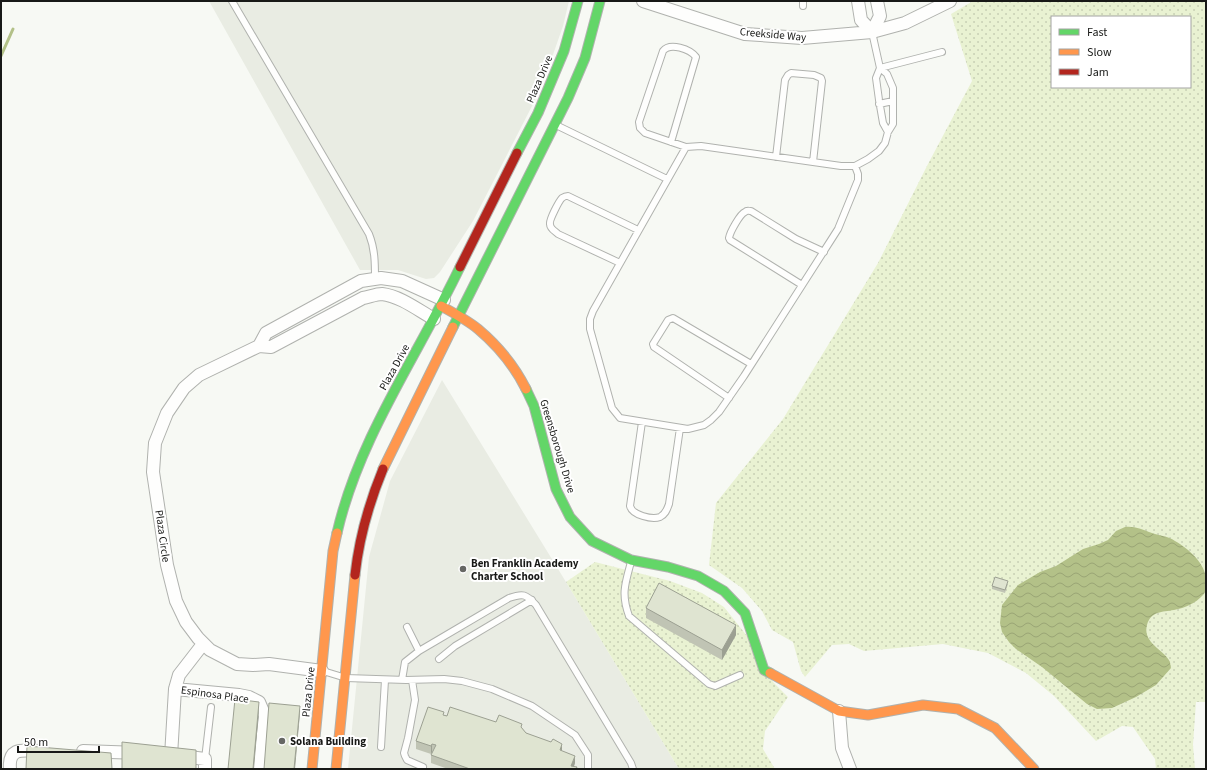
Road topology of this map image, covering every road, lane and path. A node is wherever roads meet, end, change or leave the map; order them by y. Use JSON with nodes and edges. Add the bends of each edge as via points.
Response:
{"nodes":[{"id":1,"x":232,"y":1,"type":"edge"},
{"id":2,"x":578,"y":1,"type":"edge"},
{"id":3,"x":600,"y":1,"type":"edge"},
{"id":4,"x":643,"y":1,"type":"edge"},
{"id":5,"x":858,"y":1,"type":"edge"},
{"id":6,"x":877,"y":1,"type":"edge"},
{"id":7,"x":950,"y":1,"type":"edge"},
{"id":8,"x":872,"y":32,"type":"junction"},
{"id":9,"x":942,"y":52,"type":"dead end"},
{"id":10,"x":880,"y":68,"type":"junction"},
{"id":11,"x":893,"y":101,"type":"junction"},
{"id":12,"x":879,"y":104,"type":"junction"},
{"id":13,"x":556,"y":125,"type":"junction"},
{"id":14,"x":888,"y":132,"type":"junction"},
{"id":15,"x":671,"y":142,"type":"junction"},
{"id":16,"x":686,"y":147,"type":"junction"},
{"id":17,"x":776,"y":157,"type":"junction"},
{"id":18,"x":813,"y":162,"type":"junction"},
{"id":19,"x":855,"y":166,"type":"junction"},
{"id":20,"x":667,"y":179,"type":"junction"},
{"id":21,"x":638,"y":230,"type":"junction"},
{"id":22,"x":824,"y":252,"type":"junction"},
{"id":23,"x":620,"y":263,"type":"junction"},
{"id":24,"x":375,"y":279,"type":"junction"},
{"id":25,"x":802,"y":285,"type":"junction"},
{"id":26,"x":443,"y":303,"type":"junction"},
{"id":27,"x":459,"y":316,"type":"junction"},
{"id":28,"x":434,"y":319,"type":"junction"},
{"id":29,"x":259,"y":346,"type":"junction"},
{"id":30,"x":751,"y":364,"type":"junction"},
{"id":31,"x":728,"y":398,"type":"junction"},
{"id":32,"x":642,"y":422,"type":"junction"},
{"id":33,"x":680,"y":428,"type":"junction"},
{"id":34,"x":631,"y":560,"type":"junction"},
{"id":35,"x":532,"y":600,"type":"junction"},
{"id":36,"x":407,"y":627,"type":"dead end"},
{"id":37,"x":203,"y":644,"type":"junction"},
{"id":38,"x":419,"y":651,"type":"junction"},
{"id":39,"x":439,"y":659,"type":"dead end"},
{"id":40,"x":322,"y":671,"type":"junction"},
{"id":41,"x":740,"y":675,"type":"dead end"},
{"id":42,"x":346,"y":678,"type":"junction"},
{"id":43,"x":385,"y":680,"type":"junction"},
{"id":44,"x":402,"y":680,"type":"junction"},
{"id":45,"x":415,"y":680,"type":"junction"},
{"id":46,"x":175,"y":689,"type":"junction"},
{"id":47,"x":212,"y":707,"type":"dead end"},
{"id":48,"x":839,"y":711,"type":"junction"},
{"id":49,"x":381,"y":747,"type":"dead end"},
{"id":50,"x":53,"y":751,"type":"edge"},
{"id":51,"x":75,"y":751,"type":"edge"},
{"id":52,"x":172,"y":756,"type":"junction"},
{"id":53,"x":205,"y":764,"type":"edge"},
{"id":54,"x":423,"y":767,"type":"dead end"},
{"id":55,"x":10,"y":769,"type":"edge"},
{"id":56,"x":259,"y":769,"type":"edge"},
{"id":57,"x":312,"y":769,"type":"edge"},
{"id":58,"x":336,"y":769,"type":"edge"},
{"id":59,"x":588,"y":769,"type":"edge"},
{"id":60,"x":633,"y":769,"type":"edge"},
{"id":61,"x":850,"y":769,"type":"edge"},
{"id":62,"x":1034,"y":769,"type":"edge"}],
"edges":[{"from":1,"to":24,"type":"lane","via":[[369,234],[375,255]]},
{"from":2,"to":26,"type":"street","name":"Plaza Drive","via":[[564,51],[549,89]]},
{"from":3,"to":13,"type":"street","via":[[585,58]]},
{"from":4,"to":8,"type":"street","name":"Creekside Way","via":[[745,34],[802,38]]},
{"from":5,"to":8,"type":"street","via":[[861,20]]},
{"from":6,"to":8,"type":"street","via":[[880,16]]},
{"from":7,"to":8,"type":"street","name":"Creekside Way","via":[[905,23]]},
{"from":8,"to":10,"type":"lane"},
{"from":9,"to":10,"type":"lane"},
{"from":10,"to":11,"type":"lane","via":[[890,80]]},
{"from":10,"to":12,"type":"lane","via":[[876,78]]},
{"from":11,"to":12,"type":"lane"},
{"from":11,"to":14,"type":"lane","via":[[892,124]]},
{"from":12,"to":14,"type":"lane","via":[[883,123]]},
{"from":13,"to":20,"type":"lane"},
{"from":13,"to":27,"type":"street"},
{"from":14,"to":19,"type":"lane","via":[[879,151]]},
{"from":15,"to":15,"type":"lane","via":[[645,133],[639,122],[663,51],[671,46],[690,51],[696,57]]},
{"from":15,"to":16,"type":"lane"},
{"from":16,"to":17,"type":"lane","via":[[701,146]]},
{"from":16,"to":20,"type":"lane"},
{"from":17,"to":18,"type":"lane"},
{"from":17,"to":18,"type":"lane","via":[[785,80],[791,73],[814,75],[822,81]]},
{"from":18,"to":19,"type":"lane"},
{"from":19,"to":22,"type":"lane","via":[[858,180],[838,229]]},
{"from":20,"to":21,"type":"lane"},
{"from":21,"to":23,"type":"lane"},
{"from":21,"to":23,"type":"lane","via":[[568,196],[561,199],[550,221],[552,229]]},
{"from":22,"to":25,"type":"lane"},
{"from":22,"to":25,"type":"lane","via":[[796,239],[751,211],[743,213],[730,234],[730,240]]},
{"from":23,"to":32,"type":"lane","via":[[593,311],[590,329],[612,408],[620,418]]},
{"from":24,"to":26,"type":"street","name":"Plaza Circle","via":[[402,281]]},
{"from":24,"to":29,"type":"street","name":"Plaza Circle","via":[[361,282],[266,333]]},
{"from":25,"to":30,"type":"lane"},
{"from":26,"to":27,"type":"street","name":"Greensborough Drive"},
{"from":26,"to":28,"type":"street","name":"Plaza Drive"},
{"from":27,"to":34,"type":"street","name":"Greensborough Drive","via":[[489,338],[520,377],[534,406],[556,489],[570,517],[592,541]]},
{"from":27,"to":42,"type":"street","via":[[388,458],[371,502],[357,555]]},
{"from":28,"to":29,"type":"street","name":"Plaza Circle","via":[[400,300],[382,294],[363,298],[271,347]]},
{"from":28,"to":40,"type":"street","name":"Plaza Drive","via":[[362,454],[348,495],[334,551]]},
{"from":29,"to":37,"type":"street","name":"Plaza Circle","via":[[200,375],[184,388],[167,413],[155,443],[153,472],[166,565],[176,601],[186,622]]},
{"from":30,"to":31,"type":"lane"},
{"from":30,"to":31,"type":"lane","via":[[673,318],[668,320],[653,344],[654,347]]},
{"from":31,"to":33,"type":"lane","via":[[715,416],[704,425]]},
{"from":32,"to":33,"type":"lane"},
{"from":32,"to":33,"type":"lane","via":[[630,506],[637,514],[656,518],[664,514],[669,504]]},
{"from":34,"to":41,"type":"lane","via":[[624,590],[629,616],[709,684],[715,686]]},
{"from":34,"to":48,"type":"street","name":"Greensborough Drive","via":[[698,576],[724,591],[745,613],[764,670]]},
{"from":35,"to":38,"type":"lane","via":[[523,595],[509,598]]},
{"from":35,"to":39,"type":"lane","via":[[455,646]]},
{"from":35,"to":60,"type":"lane"},
{"from":36,"to":38,"type":"lane"},
{"from":37,"to":40,"type":"street","name":"Plaza Circle","via":[[237,664],[269,664]]},
{"from":37,"to":46,"type":"street","via":[[179,675]]},
{"from":38,"to":44,"type":"lane","via":[[405,662]]},
{"from":40,"to":42,"type":"lane"},
{"from":40,"to":57,"type":"street","name":"Plaza Drive"},
{"from":42,"to":43,"type":"lane"},
{"from":42,"to":58,"type":"street"},
{"from":43,"to":44,"type":"lane"},
{"from":43,"to":49,"type":"lane"},
{"from":44,"to":45,"type":"lane"},
{"from":45,"to":54,"type":"lane","via":[[405,756],[407,760]]},
{"from":45,"to":59,"type":"lane","via":[[462,681],[499,692],[532,706],[575,735],[588,755]]},
{"from":46,"to":52,"type":"street"},
{"from":46,"to":56,"type":"street","name":"Espinosa Place","via":[[240,695],[259,702],[265,716]]},
{"from":47,"to":53,"type":"lane"},
{"from":48,"to":61,"type":"street","via":[[842,748]]},
{"from":48,"to":62,"type":"street","name":"Greensborough Drive","via":[[868,715],[923,706],[958,709],[995,728]]},
{"from":50,"to":55,"type":"street","via":[[23,750],[13,753],[9,761]]},
{"from":51,"to":52,"type":"street"},
{"from":52,"to":53,"type":"street"}]}
